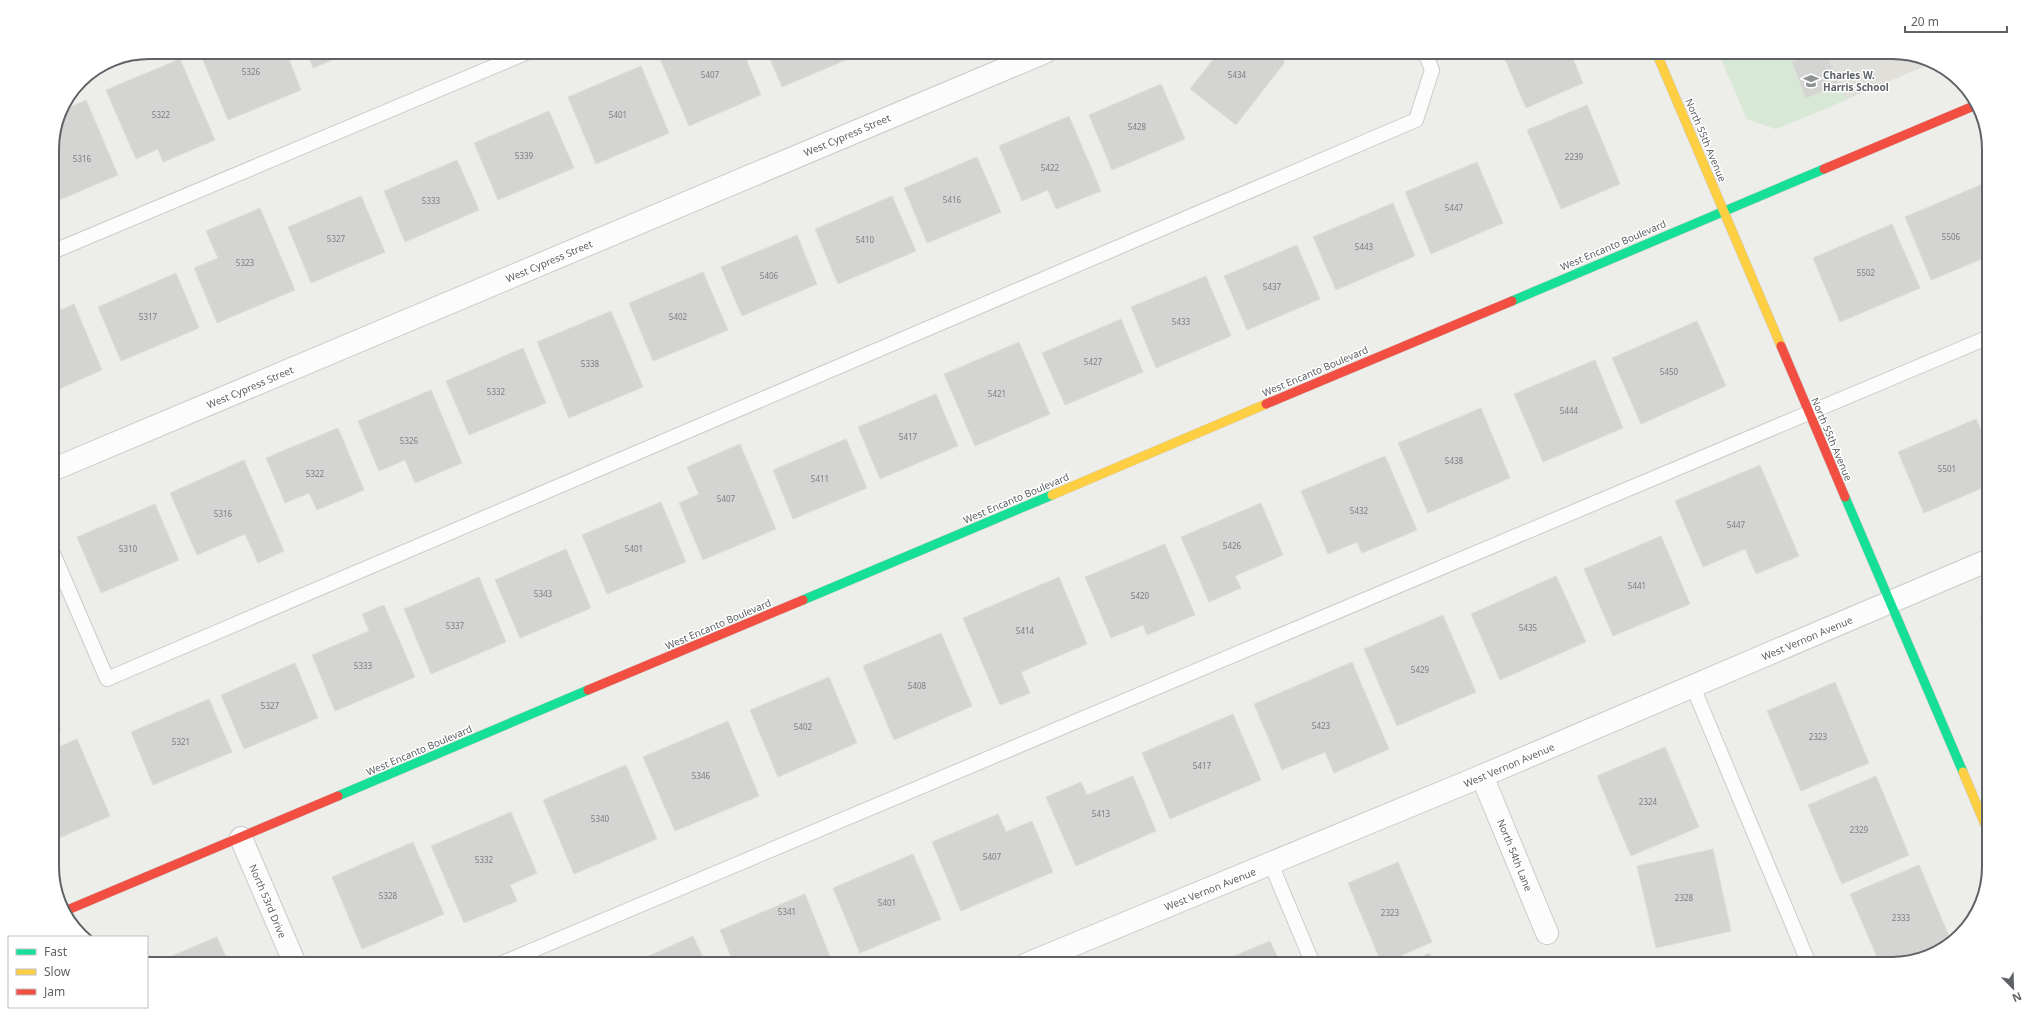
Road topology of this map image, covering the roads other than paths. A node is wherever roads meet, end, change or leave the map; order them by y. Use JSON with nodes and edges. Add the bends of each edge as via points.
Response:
{"nodes":[{"id":1,"x":511,"y":59,"type":"edge"},
{"id":2,"x":1028,"y":59,"type":"edge"},
{"id":3,"x":1428,"y":59,"type":"edge"},
{"id":4,"x":1659,"y":59,"type":"edge"},
{"id":5,"x":1972,"y":107,"type":"edge"},
{"id":6,"x":1724,"y":210,"type":"junction"},
{"id":7,"x":59,"y":249,"type":"edge"},
{"id":8,"x":1982,"y":340,"type":"edge"},
{"id":9,"x":1809,"y":412,"type":"junction"},
{"id":10,"x":59,"y":467,"type":"edge"},
{"id":11,"x":1982,"y":563,"type":"edge"},
{"id":12,"x":59,"y":566,"type":"edge"},
{"id":13,"x":1890,"y":602,"type":"junction"},
{"id":14,"x":1693,"y":687,"type":"junction"},
{"id":15,"x":1482,"y":776,"type":"junction"},
{"id":16,"x":1982,"y":818,"type":"edge"},
{"id":17,"x":241,"y":838,"type":"junction"},
{"id":18,"x":1271,"y":864,"type":"junction"},
{"id":19,"x":69,"y":909,"type":"edge"},
{"id":20,"x":1547,"y":933,"type":"dead end"},
{"id":21,"x":292,"y":957,"type":"edge"},
{"id":22,"x":517,"y":957,"type":"edge"},
{"id":23,"x":1044,"y":957,"type":"edge"},
{"id":24,"x":1310,"y":957,"type":"edge"},
{"id":25,"x":1806,"y":957,"type":"edge"}],
"edges":[{"from":1,"to":7,"type":"lane"},
{"from":2,"to":10,"type":"street","name":"West Cypress Street"},
{"from":3,"to":12,"type":"lane","via":[[1432,70],[1416,120],[107,679]]},
{"from":4,"to":6,"type":"street","name":"North 55th Avenue"},
{"from":5,"to":6,"type":"street","name":"West Encanto Boulevard"},
{"from":6,"to":9,"type":"street","name":"North 55th Avenue"},
{"from":6,"to":17,"type":"street","name":"West Encanto Boulevard"},
{"from":8,"to":9,"type":"lane"},
{"from":9,"to":13,"type":"street","name":"North 55th Avenue"},
{"from":9,"to":22,"type":"lane"},
{"from":11,"to":13,"type":"street","name":"West Vernon Avenue"},
{"from":13,"to":14,"type":"street","name":"West Vernon Avenue"},
{"from":13,"to":16,"type":"street","name":"North 55th Avenue"},
{"from":14,"to":15,"type":"street","name":"West Vernon Avenue"},
{"from":14,"to":25,"type":"lane"},
{"from":15,"to":18,"type":"street","name":"West Vernon Avenue"},
{"from":15,"to":20,"type":"street","name":"North 54th Lane"},
{"from":17,"to":19,"type":"street","name":"West Encanto Boulevard"},
{"from":17,"to":21,"type":"street","name":"North 53rd Drive"},
{"from":18,"to":23,"type":"street","name":"West Vernon Avenue"},
{"from":18,"to":24,"type":"lane"}]}
